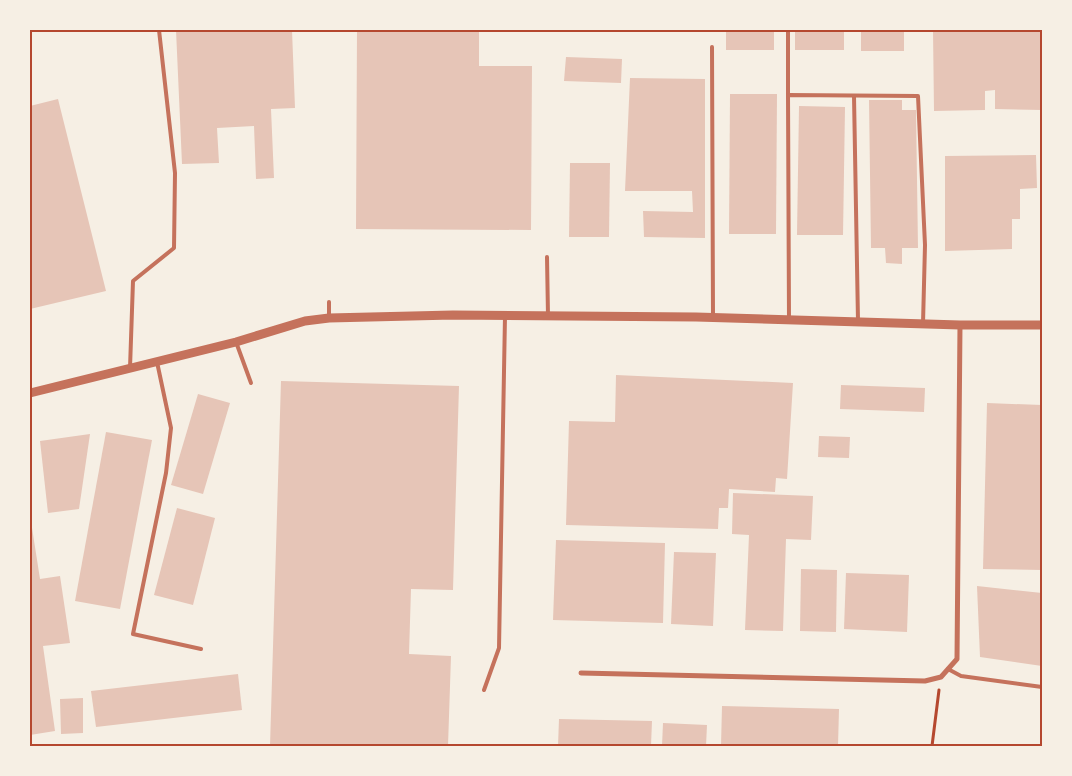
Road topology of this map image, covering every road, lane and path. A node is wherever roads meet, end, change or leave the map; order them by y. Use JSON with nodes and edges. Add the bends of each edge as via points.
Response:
{"nodes":[{"id":1,"x":159,"y":30,"type":"edge"},
{"id":2,"x":788,"y":30,"type":"edge"},
{"id":3,"x":712,"y":47,"type":"dead end"},
{"id":4,"x":788,"y":95,"type":"junction"},
{"id":5,"x":854,"y":96,"type":"junction"},
{"id":6,"x":547,"y":257,"type":"dead end"},
{"id":7,"x":329,"y":302,"type":"dead end"},
{"id":8,"x":504,"y":316,"type":"junction"},
{"id":9,"x":548,"y":316,"type":"junction"},
{"id":10,"x":328,"y":318,"type":"junction"},
{"id":11,"x":713,"y":318,"type":"junction"},
{"id":12,"x":789,"y":319,"type":"junction"},
{"id":13,"x":858,"y":321,"type":"junction"},
{"id":14,"x":923,"y":324,"type":"junction"},
{"id":15,"x":960,"y":325,"type":"junction"},
{"id":16,"x":1042,"y":325,"type":"edge"},
{"id":17,"x":236,"y":342,"type":"junction"},
{"id":18,"x":157,"y":362,"type":"junction"},
{"id":19,"x":130,"y":368,"type":"junction"},
{"id":20,"x":251,"y":383,"type":"dead end"},
{"id":21,"x":30,"y":393,"type":"edge"},
{"id":22,"x":202,"y":650,"type":"dead end"},
{"id":23,"x":948,"y":669,"type":"junction"},
{"id":24,"x":581,"y":673,"type":"dead end"},
{"id":25,"x":941,"y":677,"type":"junction"},
{"id":26,"x":1042,"y":687,"type":"edge"},
{"id":27,"x":484,"y":690,"type":"dead end"},
{"id":28,"x":932,"y":746,"type":"edge"}],
"edges":[{"from":1,"to":19,"type":"lane","via":[[175,173],[174,248],[133,281]]},
{"from":2,"to":4,"type":"lane"},
{"from":3,"to":11,"type":"lane"},
{"from":4,"to":5,"type":"lane"},
{"from":4,"to":12,"type":"lane"},
{"from":5,"to":13,"type":"lane"},
{"from":5,"to":14,"type":"lane","via":[[918,96],[925,245]]},
{"from":6,"to":9,"type":"lane"},
{"from":7,"to":10,"type":"lane"},
{"from":8,"to":9,"type":"street"},
{"from":8,"to":10,"type":"street"},
{"from":8,"to":27,"type":"lane","via":[[499,648]]},
{"from":9,"to":11,"type":"street"},
{"from":10,"to":17,"type":"street","via":[[305,321]]},
{"from":11,"to":12,"type":"street"},
{"from":12,"to":13,"type":"street"},
{"from":13,"to":14,"type":"street"},
{"from":14,"to":15,"type":"street"},
{"from":15,"to":16,"type":"street"},
{"from":15,"to":23,"type":"street","via":[[957,659]]},
{"from":17,"to":18,"type":"street"},
{"from":17,"to":20,"type":"lane"},
{"from":18,"to":19,"type":"street"},
{"from":18,"to":22,"type":"lane","via":[[171,428],[166,474],[133,634]]},
{"from":19,"to":21,"type":"street"},
{"from":23,"to":25,"type":"street"},
{"from":23,"to":26,"type":"lane","via":[[961,676]]},
{"from":24,"to":25,"type":"street","via":[[925,681]]},
{"from":25,"to":28,"type":"path"}]}
